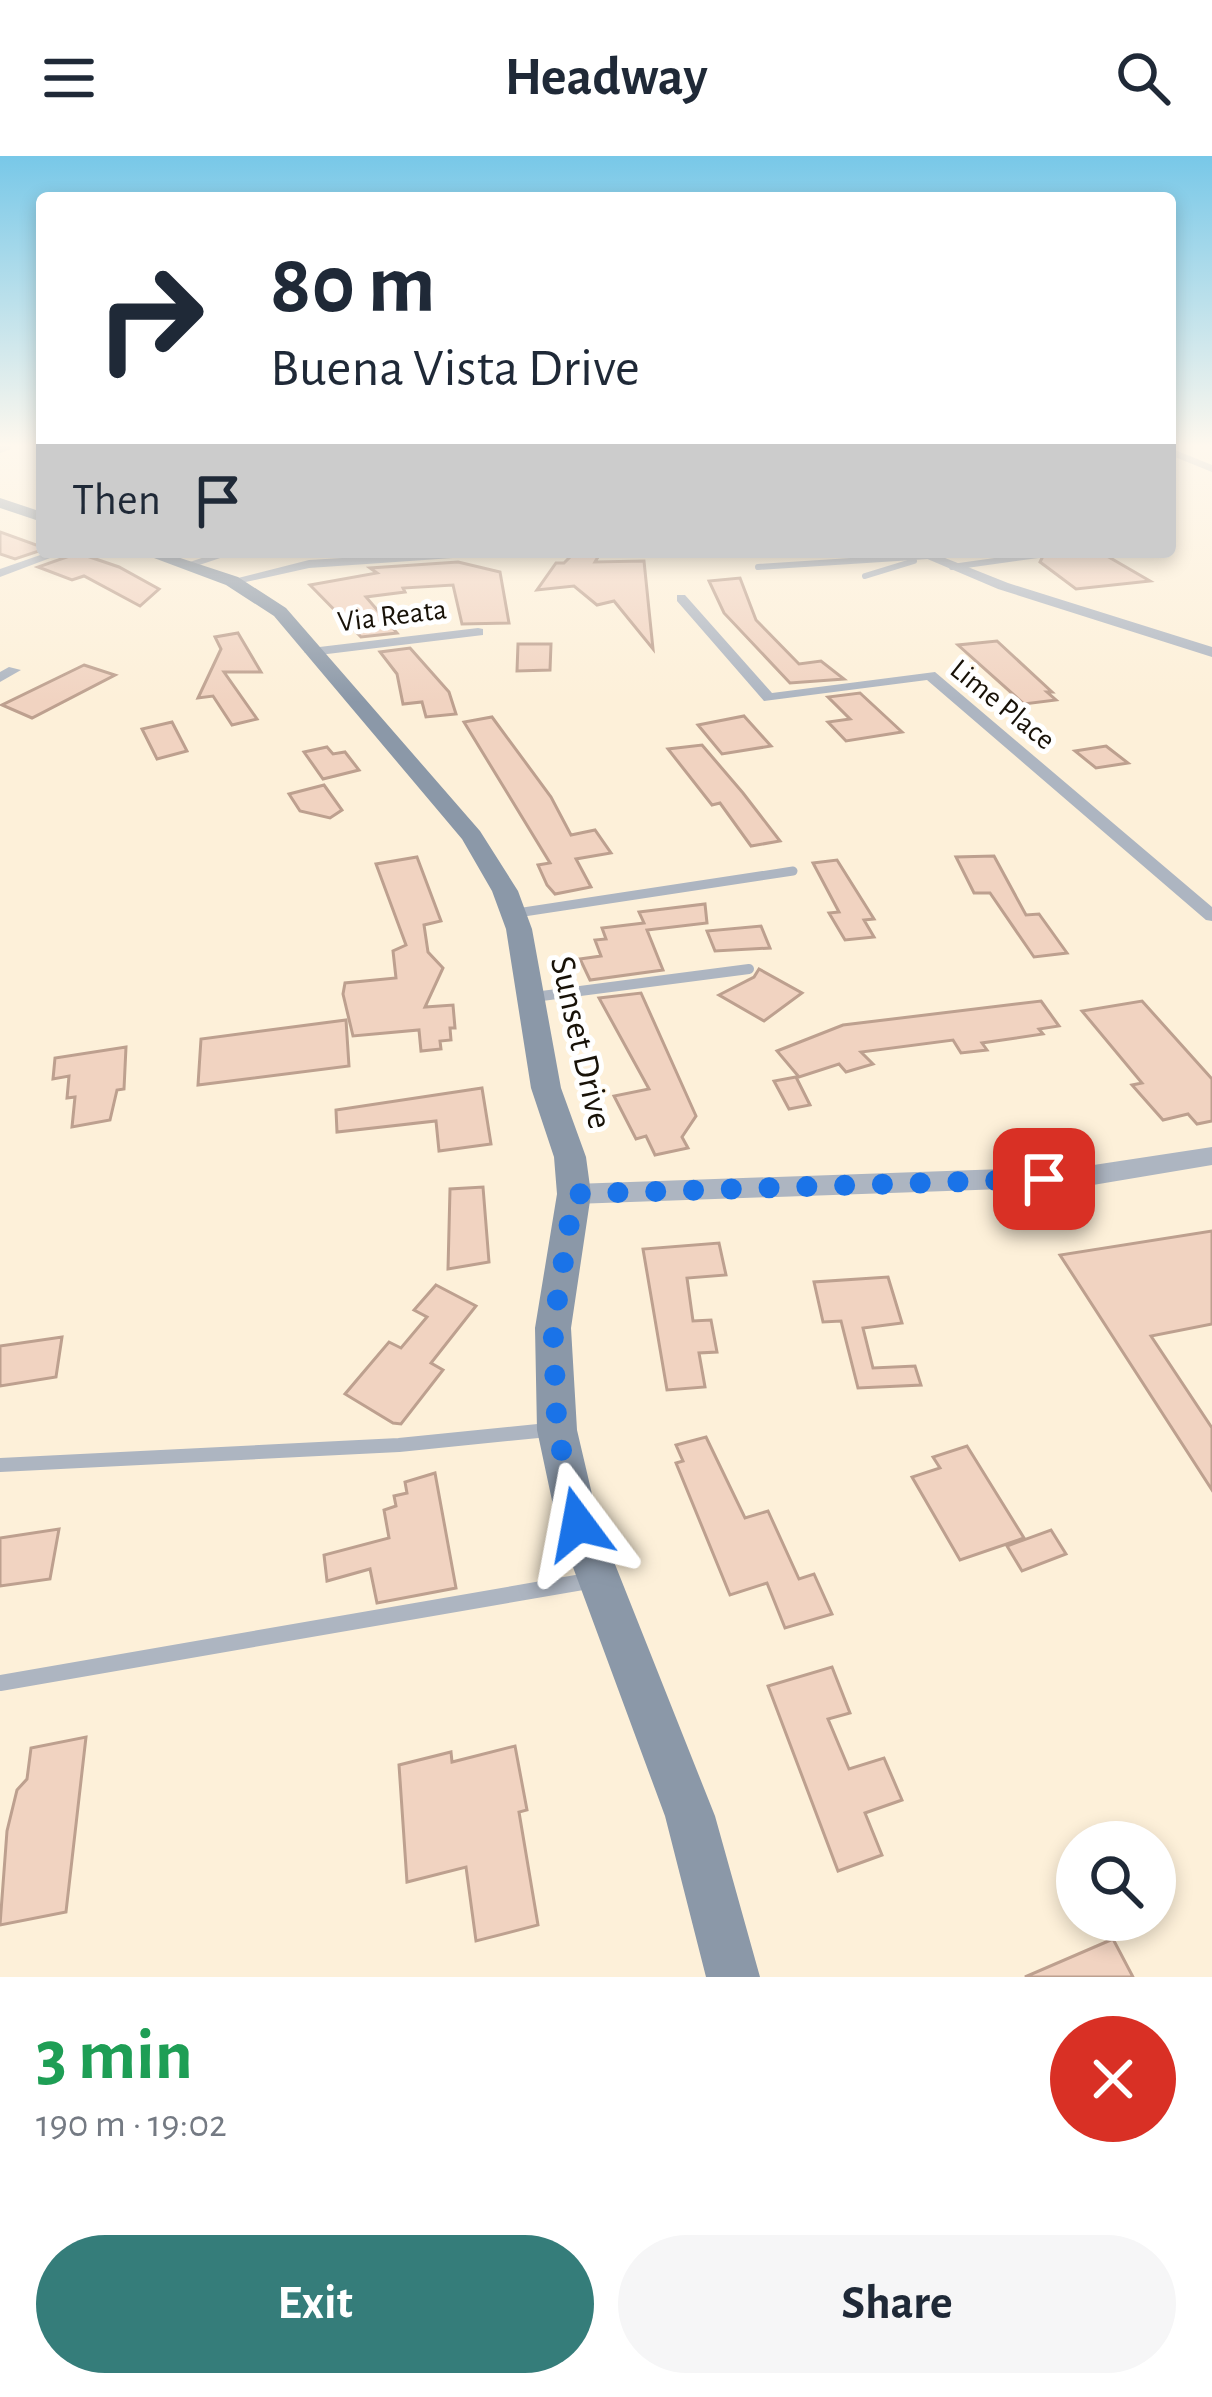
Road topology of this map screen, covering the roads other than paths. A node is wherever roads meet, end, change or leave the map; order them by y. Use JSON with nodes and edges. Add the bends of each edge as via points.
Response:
{"nodes":[{"id":1,"x":43,"y":558,"type":"edge"},
{"id":2,"x":164,"y":558,"type":"edge"},
{"id":3,"x":402,"y":558,"type":"edge"},
{"id":4,"x":891,"y":558,"type":"edge"},
{"id":5,"x":915,"y":558,"type":"edge"},
{"id":6,"x":927,"y":558,"type":"edge"},
{"id":7,"x":1016,"y":558,"type":"edge"},
{"id":8,"x":231,"y":567,"type":"edge"},
{"id":9,"x":758,"y":567,"type":"dead end"},
{"id":10,"x":952,"y":567,"type":"junction"},
{"id":11,"x":0,"y":573,"type":"edge"},
{"id":12,"x":865,"y":576,"type":"dead end"},
{"id":13,"x":681,"y":598,"type":"dead end"},
{"id":14,"x":478,"y":632,"type":"dead end"},
{"id":15,"x":311,"y":652,"type":"junction"},
{"id":16,"x":1212,"y":652,"type":"edge"},
{"id":17,"x":793,"y":872,"type":"dead end"},
{"id":18,"x":513,"y":914,"type":"junction"},
{"id":19,"x":1212,"y":916,"type":"edge"},
{"id":20,"x":749,"y":969,"type":"dead end"},
{"id":21,"x":531,"y":998,"type":"junction"},
{"id":22,"x":1212,"y":1156,"type":"edge"},
{"id":23,"x":574,"y":1194,"type":"junction"},
{"id":24,"x":557,"y":1430,"type":"junction"},
{"id":25,"x":0,"y":1465,"type":"edge"},
{"id":26,"x":597,"y":1579,"type":"junction"},
{"id":27,"x":0,"y":1683,"type":"edge"},
{"id":28,"x":733,"y":1977,"type":"edge"}],
"edges":[{"from":1,"to":11,"type":"street"},
{"from":2,"to":8,"type":"main road","name":"Sunset Drive"},
{"from":3,"to":8,"type":"street","name":"Via Reata"},
{"from":4,"to":9,"type":"lane"},
{"from":5,"to":12,"type":"lane"},
{"from":6,"to":10,"type":"street"},
{"from":7,"to":10,"type":"lane"},
{"from":8,"to":15,"type":"main road","name":"Sunset Drive"},
{"from":10,"to":16,"type":"street"},
{"from":13,"to":19,"type":"street","name":"Lime Place","via":[[769,698],[930,675]]},
{"from":14,"to":15,"type":"street","name":"Via Reata"},
{"from":15,"to":18,"type":"main road","name":"Sunset Drive","via":[[472,836]]},
{"from":17,"to":18,"type":"lane"},
{"from":18,"to":21,"type":"main road","name":"Sunset Drive"},
{"from":20,"to":21,"type":"lane"},
{"from":21,"to":23,"type":"main road","name":"Sunset Drive"},
{"from":22,"to":23,"type":"street","via":[[1087,1177]]},
{"from":23,"to":24,"type":"main road","name":"Sunset Drive","via":[[553,1328]]},
{"from":24,"to":25,"type":"lane"},
{"from":24,"to":26,"type":"main road","name":"Sunset Drive"},
{"from":26,"to":27,"type":"lane"},
{"from":26,"to":28,"type":"main road","name":"Sunset Drive","via":[[690,1816]]}]}
